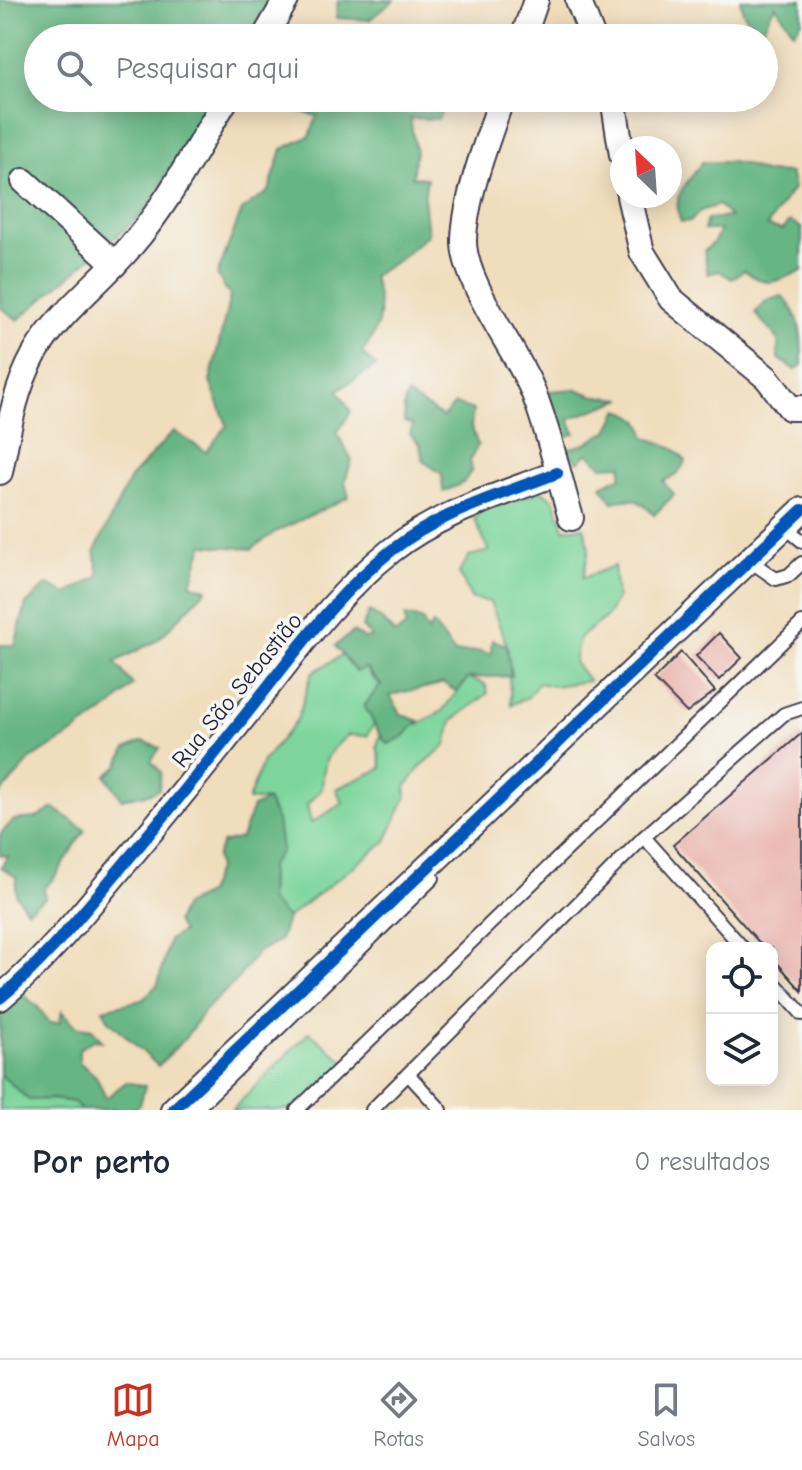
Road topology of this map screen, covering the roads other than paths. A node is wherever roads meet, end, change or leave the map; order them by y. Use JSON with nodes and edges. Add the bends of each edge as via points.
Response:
{"nodes":[{"id":1,"x":286,"y":0,"type":"edge"},
{"id":2,"x":536,"y":0,"type":"edge"},
{"id":3,"x":578,"y":0,"type":"edge"},
{"id":4,"x":272,"y":24,"type":"edge"},
{"id":5,"x":528,"y":24,"type":"edge"},
{"id":6,"x":587,"y":24,"type":"edge"},
{"id":7,"x":219,"y":112,"type":"edge"},
{"id":8,"x":497,"y":112,"type":"edge"},
{"id":9,"x":615,"y":112,"type":"edge"},
{"id":10,"x":619,"y":136,"type":"edge"},
{"id":11,"x":24,"y":181,"type":"dead end"},
{"id":12,"x":632,"y":208,"type":"edge"},
{"id":13,"x":115,"y":264,"type":"junction"},
{"id":14,"x":802,"y":408,"type":"edge"},
{"id":15,"x":0,"y":472,"type":"edge"},
{"id":16,"x":557,"y":473,"type":"junction"},
{"id":17,"x":571,"y":518,"type":"dead end"},
{"id":18,"x":802,"y":519,"type":"edge"},
{"id":19,"x":796,"y":520,"type":"edge"},
{"id":20,"x":802,"y":541,"type":"edge"},
{"id":21,"x":802,"y":563,"type":"edge"},
{"id":22,"x":756,"y":565,"type":"junction"},
{"id":23,"x":802,"y":623,"type":"edge"},
{"id":24,"x":802,"y":708,"type":"edge"},
{"id":25,"x":644,"y":837,"type":"junction"},
{"id":26,"x":738,"y":942,"type":"edge"},
{"id":27,"x":778,"y":987,"type":"edge"},
{"id":28,"x":0,"y":998,"type":"edge"},
{"id":29,"x":802,"y":1014,"type":"edge"},
{"id":30,"x":409,"y":1075,"type":"junction"},
{"id":31,"x":173,"y":1110,"type":"edge"},
{"id":32,"x":195,"y":1110,"type":"edge"},
{"id":33,"x":297,"y":1110,"type":"edge"},
{"id":34,"x":372,"y":1110,"type":"edge"},
{"id":35,"x":441,"y":1110,"type":"edge"}],
"edges":[{"from":1,"to":4,"type":"street"},
{"from":2,"to":5,"type":"street"},
{"from":3,"to":6,"type":"street"},
{"from":7,"to":13,"type":"street","via":[[159,211]]},
{"from":8,"to":16,"type":"street","via":[[477,175],[464,248],[532,389]]},
{"from":9,"to":10,"type":"street"},
{"from":11,"to":13,"type":"street"},
{"from":12,"to":14,"type":"street","via":[[642,252],[671,299],[767,378],[790,408]]},
{"from":13,"to":15,"type":"street","via":[[35,354],[13,409]]},
{"from":16,"to":17,"type":"street"},
{"from":16,"to":28,"type":"street","name":"Rua São Sebastião","via":[[437,521],[392,549],[348,589],[71,927]]},
{"from":18,"to":19,"type":"lane"},
{"from":19,"to":20,"type":"lane"},
{"from":19,"to":22,"type":"lane"},
{"from":19,"to":31,"type":"street"},
{"from":21,"to":22,"type":"lane","via":[[776,579]]},
{"from":22,"to":32,"type":"lane"},
{"from":23,"to":33,"type":"lane"},
{"from":24,"to":25,"type":"lane","via":[[784,714]]},
{"from":25,"to":26,"type":"lane"},
{"from":25,"to":30,"type":"lane"},
{"from":27,"to":29,"type":"lane"},
{"from":30,"to":34,"type":"lane"},
{"from":30,"to":35,"type":"lane"}]}
